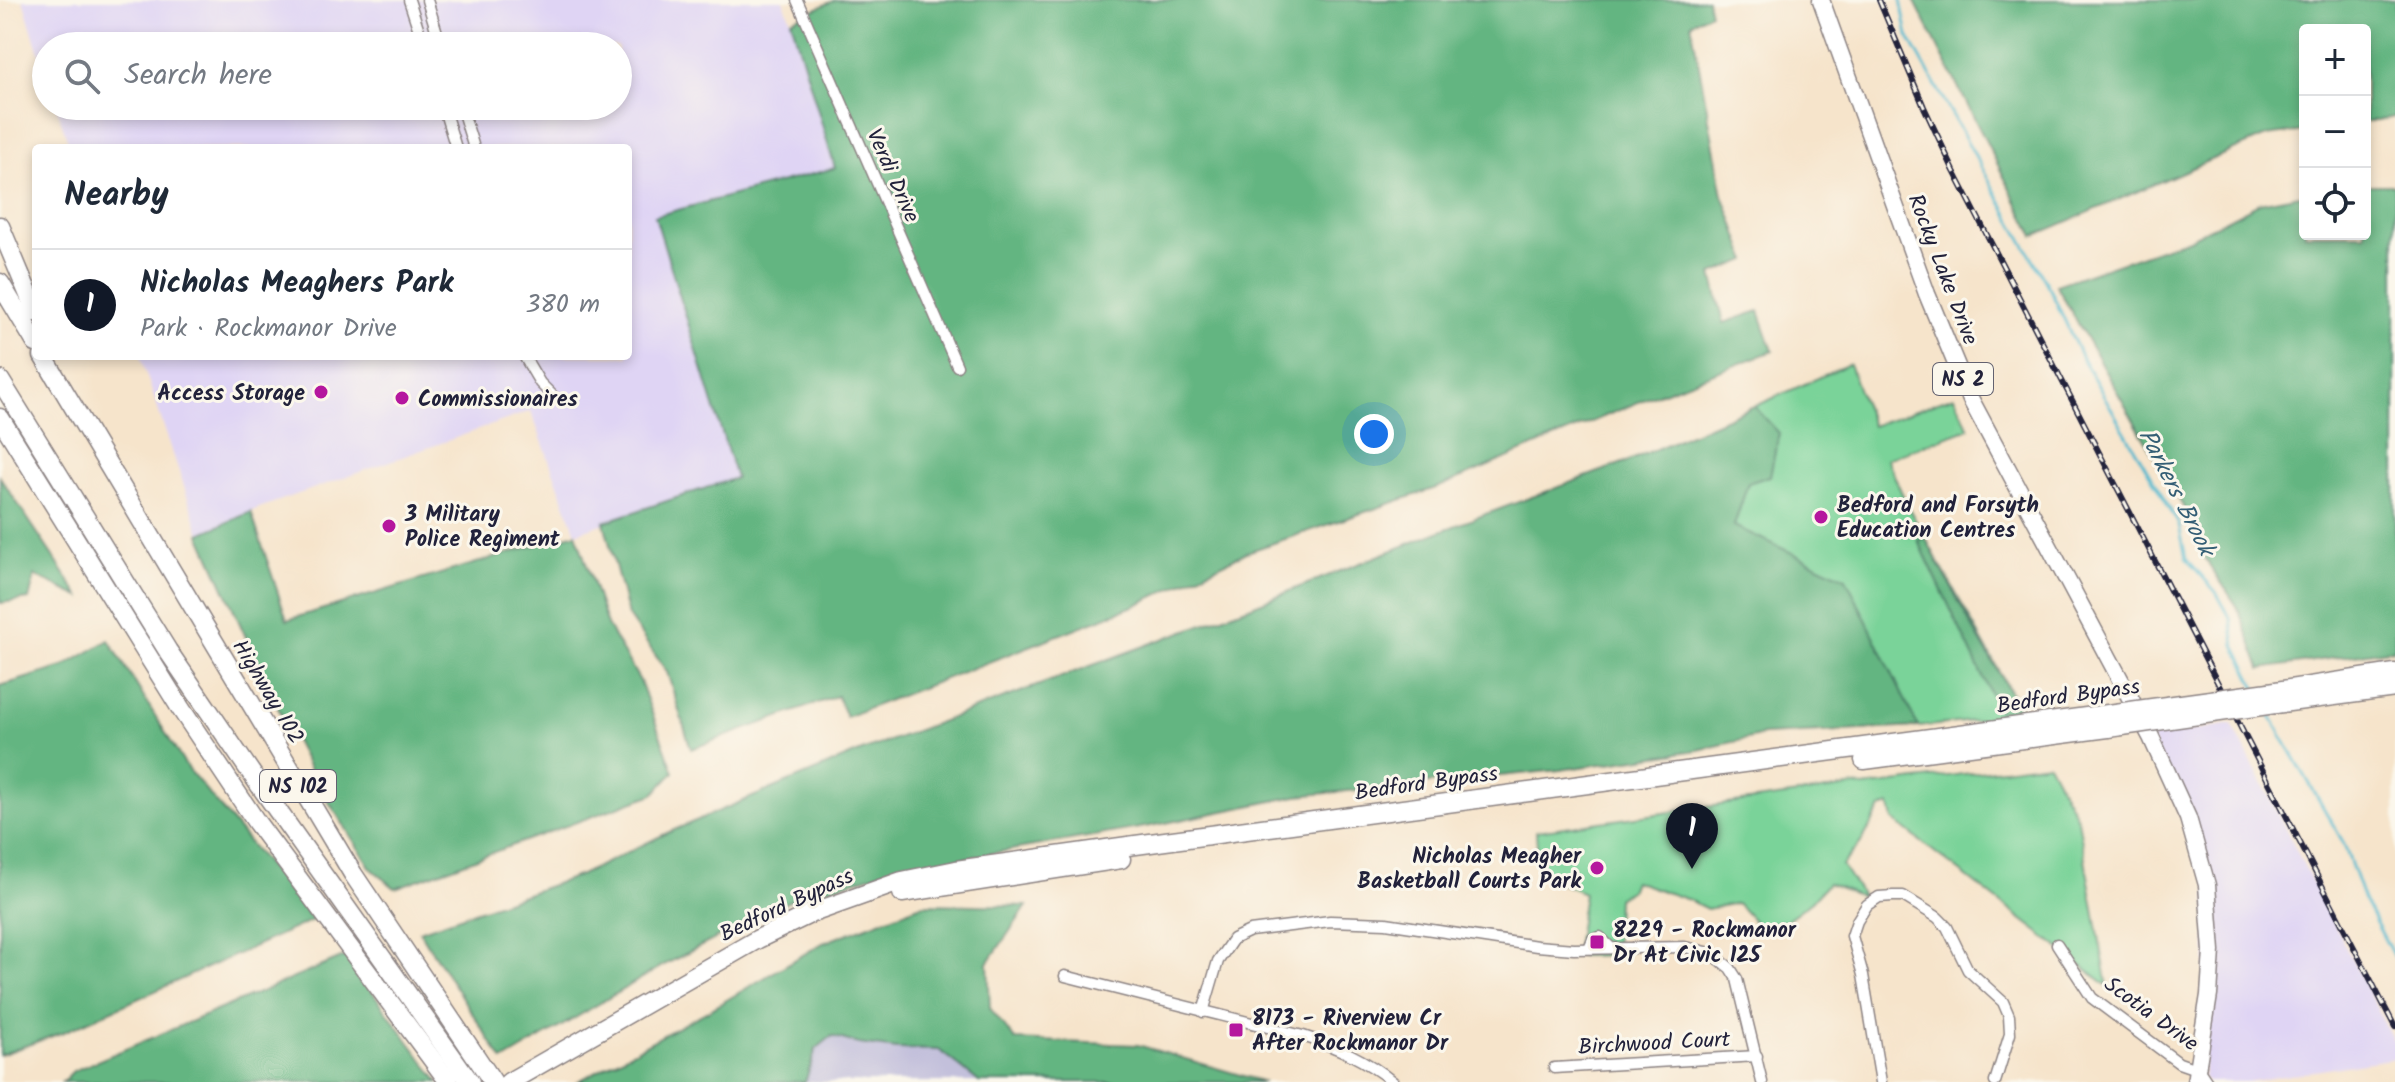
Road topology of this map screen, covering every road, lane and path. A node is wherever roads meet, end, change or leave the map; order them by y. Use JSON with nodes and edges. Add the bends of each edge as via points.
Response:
{"nodes":[{"id":1,"x":409,"y":0,"type":"edge"},
{"id":2,"x":427,"y":0,"type":"edge"},
{"id":3,"x":797,"y":0,"type":"edge"},
{"id":4,"x":1821,"y":0,"type":"edge"},
{"id":5,"x":419,"y":32,"type":"edge"},
{"id":6,"x":437,"y":32,"type":"edge"},
{"id":7,"x":447,"y":120,"type":"edge"},
{"id":8,"x":465,"y":120,"type":"edge"},
{"id":9,"x":455,"y":144,"type":"edge"},
{"id":10,"x":473,"y":144,"type":"edge"},
{"id":11,"x":0,"y":226,"type":"edge"},
{"id":12,"x":0,"y":283,"type":"edge"},
{"id":13,"x":32,"y":302,"type":"edge"},
{"id":14,"x":32,"y":336,"type":"edge"},
{"id":15,"x":45,"y":360,"type":"edge"},
{"id":16,"x":57,"y":360,"type":"edge"},
{"id":17,"x":528,"y":360,"type":"edge"},
{"id":18,"x":957,"y":366,"type":"dead end"},
{"id":19,"x":0,"y":380,"type":"edge"},
{"id":20,"x":555,"y":398,"type":"dead end"},
{"id":21,"x":0,"y":418,"type":"edge"},
{"id":22,"x":88,"y":431,"type":"junction"},
{"id":23,"x":139,"y":641,"type":"junction"},
{"id":24,"x":2395,"y":673,"type":"edge"},
{"id":25,"x":2395,"y":688,"type":"edge"},
{"id":26,"x":2272,"y":698,"type":"junction"},
{"id":27,"x":2057,"y":944,"type":"dead end"},
{"id":28,"x":1065,"y":976,"type":"dead end"},
{"id":29,"x":403,"y":987,"type":"junction"},
{"id":30,"x":1203,"y":1012,"type":"junction"},
{"id":31,"x":1757,"y":1056,"type":"junction"},
{"id":32,"x":1554,"y":1068,"type":"dead end"},
{"id":33,"x":536,"y":1074,"type":"edge"},
{"id":34,"x":2200,"y":1078,"type":"edge"},
{"id":35,"x":449,"y":1082,"type":"edge"},
{"id":36,"x":470,"y":1082,"type":"edge"},
{"id":37,"x":493,"y":1082,"type":"edge"},
{"id":38,"x":509,"y":1082,"type":"edge"},
{"id":39,"x":1393,"y":1082,"type":"edge"},
{"id":40,"x":1762,"y":1082,"type":"edge"},
{"id":41,"x":1881,"y":1082,"type":"edge"},
{"id":42,"x":1995,"y":1082,"type":"edge"}],
"edges":[{"from":1,"to":5,"type":"street"},
{"from":2,"to":6,"type":"street"},
{"from":3,"to":18,"type":"street","name":"Verdi Drive"},
{"from":4,"to":34,"type":"main road","name":"Rocky Lake Drive","number":"NS 2","via":[[1971,400],[2151,737],[2188,818],[2207,885],[2212,951]]},
{"from":7,"to":9,"type":"street"},
{"from":8,"to":10,"type":"street"},
{"from":11,"to":13,"type":"highway"},
{"from":12,"to":14,"type":"highway"},
{"from":15,"to":22,"type":"highway","name":"Highway 102","number":"NS 102"},
{"from":16,"to":22,"type":"highway"},
{"from":17,"to":20,"type":"street"},
{"from":19,"to":29,"type":"highway","number":"NS 102","via":[[168,651]]},
{"from":21,"to":23,"type":"highway"},
{"from":22,"to":37,"type":"highway","name":"Highway 102","number":"NS 102","via":[[353,874]]},
{"from":23,"to":29,"type":"highway","via":[[387,974]]},
{"from":23,"to":35,"type":"highway","via":[[257,823]]},
{"from":24,"to":26,"type":"highway","name":"Bedford Bypass"},
{"from":25,"to":26,"type":"highway","name":"Bedford Bypass"},
{"from":26,"to":33,"type":"highway","name":"Bedford Bypass","bridge":true,"via":[[1144,843],[902,881],[758,939]]},
{"from":27,"to":34,"type":"street","name":"Scotia Drive","via":[[2092,998]]},
{"from":28,"to":30,"type":"street"},
{"from":29,"to":36,"type":"highway","number":"NS 102"},
{"from":30,"to":31,"type":"street","via":[[1233,939],[1250,931],[1359,920],[1537,946],[1685,947],[1711,953],[1737,979]]},
{"from":30,"to":39,"type":"street","via":[[1340,1048]]},
{"from":31,"to":32,"type":"street","name":"Birchwood Court"},
{"from":31,"to":40,"type":"street"},
{"from":33,"to":38,"type":"highway","name":"Bedford Bypass"},
{"from":41,"to":42,"type":"street","via":[[1852,936],[1867,905],[1879,897],[1903,896],[1947,927],[1968,970],[2003,1002],[2010,1034]]}]}
